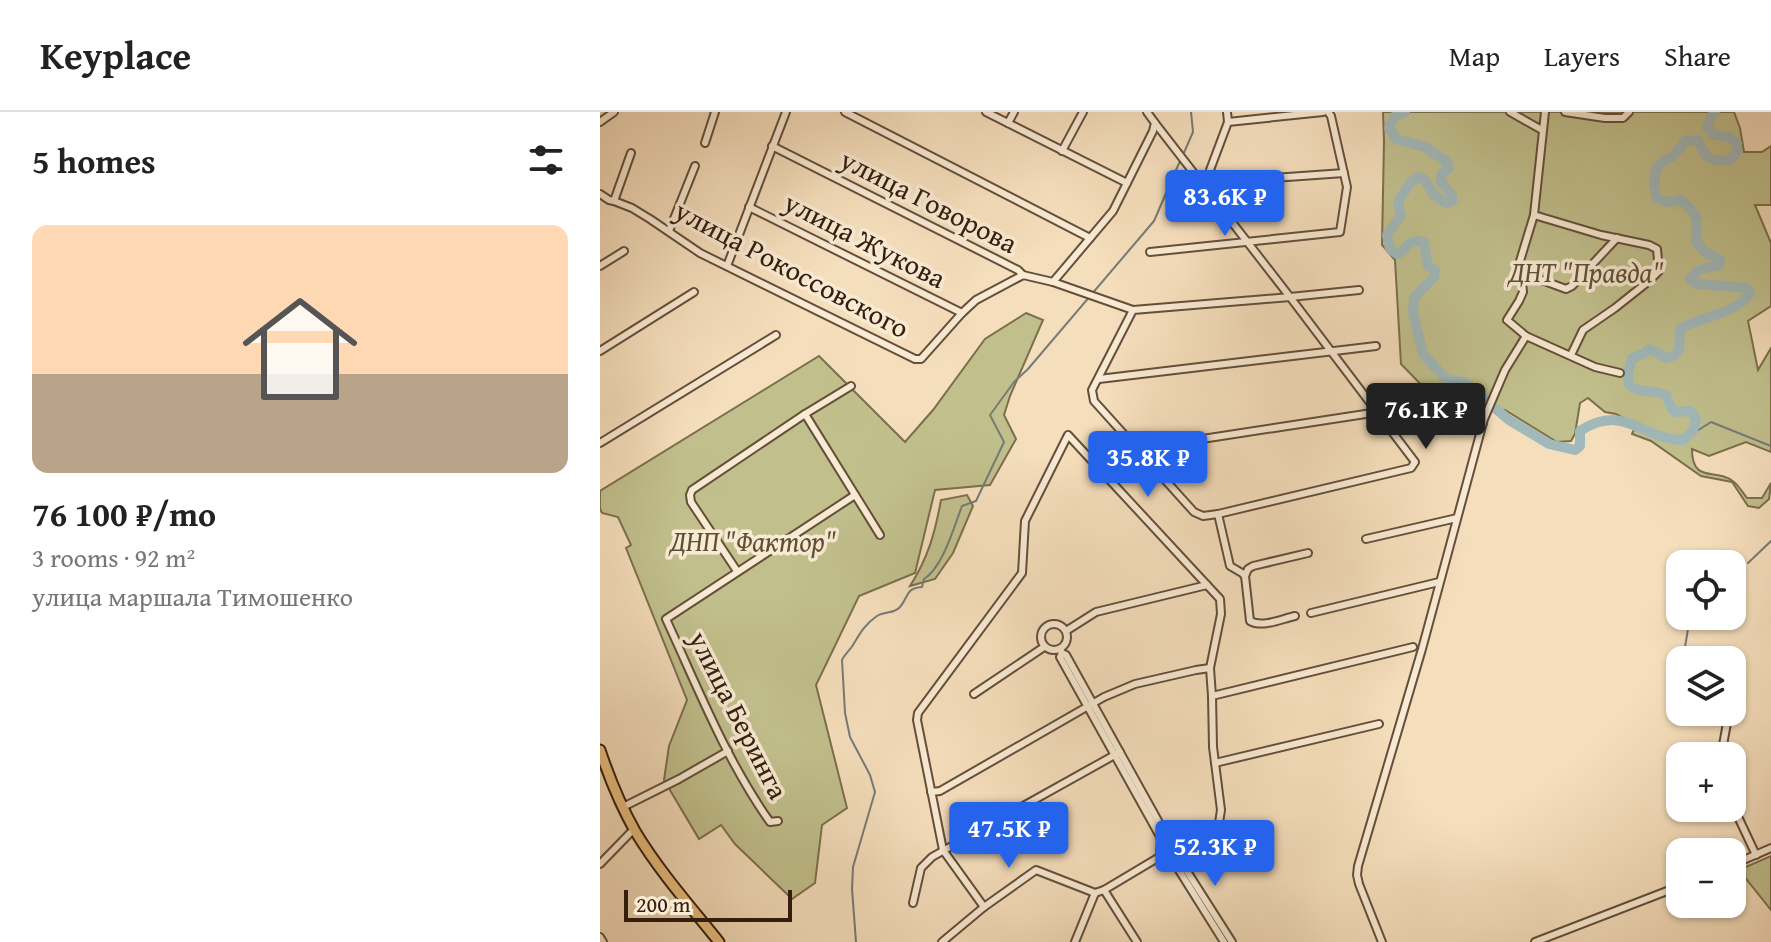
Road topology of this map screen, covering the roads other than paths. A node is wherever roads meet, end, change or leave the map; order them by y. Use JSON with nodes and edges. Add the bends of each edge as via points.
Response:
{"nodes":[{"id":1,"x":614,"y":112,"type":"edge"},
{"id":2,"x":715,"y":112,"type":"edge"},
{"id":3,"x":786,"y":112,"type":"edge"},
{"id":4,"x":845,"y":112,"type":"edge"},
{"id":5,"x":986,"y":112,"type":"edge"},
{"id":6,"x":1014,"y":112,"type":"edge"},
{"id":7,"x":1083,"y":112,"type":"edge"},
{"id":8,"x":1147,"y":112,"type":"edge"},
{"id":9,"x":1227,"y":112,"type":"edge"},
{"id":10,"x":1326,"y":112,"type":"edge"},
{"id":11,"x":1510,"y":112,"type":"edge"},
{"id":12,"x":1545,"y":112,"type":"edge"},
{"id":13,"x":1565,"y":112,"type":"edge"},
{"id":14,"x":1629,"y":112,"type":"edge"},
{"id":15,"x":600,"y":122,"type":"edge"},
{"id":16,"x":1228,"y":122,"type":"junction"},
{"id":17,"x":1008,"y":123,"type":"junction"},
{"id":18,"x":1155,"y":123,"type":"junction"},
{"id":19,"x":1542,"y":130,"type":"junction"},
{"id":20,"x":705,"y":143,"type":"dead end"},
{"id":21,"x":772,"y":146,"type":"junction"},
{"id":22,"x":1062,"y":151,"type":"junction"},
{"id":23,"x":631,"y":153,"type":"dead end"},
{"id":24,"x":695,"y":166,"type":"dead end"},
{"id":25,"x":1344,"y":173,"type":"junction"},
{"id":26,"x":1127,"y":183,"type":"junction"},
{"id":27,"x":1204,"y":186,"type":"junction"},
{"id":28,"x":600,"y":194,"type":"edge"},
{"id":29,"x":611,"y":200,"type":"junction"},
{"id":30,"x":600,"y":204,"type":"edge"},
{"id":31,"x":749,"y":207,"type":"junction"},
{"id":32,"x":1534,"y":215,"type":"junction"},
{"id":33,"x":669,"y":231,"type":"junction"},
{"id":34,"x":1090,"y":238,"type":"junction"},
{"id":35,"x":1617,"y":238,"type":"junction"},
{"id":36,"x":1247,"y":242,"type":"junction"},
{"id":37,"x":624,"y":251,"type":"dead end"},
{"id":38,"x":1150,"y":252,"type":"dead end"},
{"id":39,"x":600,"y":266,"type":"edge"},
{"id":40,"x":727,"y":266,"type":"junction"},
{"id":41,"x":1520,"y":272,"type":"junction"},
{"id":42,"x":1023,"y":275,"type":"junction"},
{"id":43,"x":1053,"y":282,"type":"junction"},
{"id":44,"x":1359,"y":290,"type":"dead end"},
{"id":45,"x":694,"y":292,"type":"dead end"},
{"id":46,"x":1290,"y":297,"type":"junction"},
{"id":47,"x":1133,"y":310,"type":"junction"},
{"id":48,"x":962,"y":313,"type":"junction"},
{"id":49,"x":776,"y":335,"type":"dead end"},
{"id":50,"x":1526,"y":336,"type":"junction"},
{"id":51,"x":1376,"y":346,"type":"dead end"},
{"id":52,"x":600,"y":351,"type":"edge"},
{"id":53,"x":1331,"y":351,"type":"junction"},
{"id":54,"x":1571,"y":355,"type":"junction"},
{"id":55,"x":1620,"y":373,"type":"dead end"},
{"id":56,"x":1099,"y":379,"type":"junction"},
{"id":57,"x":851,"y":386,"type":"dead end"},
{"id":58,"x":1378,"y":412,"type":"junction"},
{"id":59,"x":805,"y":414,"type":"junction"},
{"id":60,"x":1483,"y":421,"type":"junction"},
{"id":61,"x":600,"y":443,"type":"edge"},
{"id":62,"x":1137,"y":449,"type":"junction"},
{"id":63,"x":855,"y":495,"type":"junction"},
{"id":64,"x":1218,"y":514,"type":"junction"},
{"id":65,"x":1457,"y":518,"type":"junction"},
{"id":66,"x":880,"y":535,"type":"dead end"},
{"id":67,"x":1366,"y":539,"type":"dead end"},
{"id":68,"x":1308,"y":553,"type":"dead end"},
{"id":69,"x":1253,"y":566,"type":"junction"},
{"id":70,"x":1235,"y":570,"type":"junction"},
{"id":71,"x":737,"y":571,"type":"junction"},
{"id":72,"x":1245,"y":576,"type":"junction"},
{"id":73,"x":1439,"y":582,"type":"junction"},
{"id":74,"x":1207,"y":585,"type":"junction"},
{"id":75,"x":1311,"y":613,"type":"dead end"},
{"id":76,"x":1295,"y":616,"type":"dead end"},
{"id":77,"x":1066,"y":631,"type":"junction"},
{"id":78,"x":1044,"y":647,"type":"junction"},
{"id":79,"x":1413,"y":647,"type":"dead end"},
{"id":80,"x":1061,"y":651,"type":"junction"},
{"id":81,"x":1210,"y":668,"type":"junction"},
{"id":82,"x":974,"y":694,"type":"dead end"},
{"id":83,"x":1212,"y":696,"type":"junction"},
{"id":84,"x":1091,"y":706,"type":"junction"},
{"id":85,"x":1379,"y":724,"type":"dead end"},
{"id":86,"x":600,"y":750,"type":"edge"},
{"id":87,"x":728,"y":751,"type":"junction"},
{"id":88,"x":1117,"y":754,"type":"junction"},
{"id":89,"x":1215,"y":763,"type":"junction"},
{"id":90,"x":931,"y":792,"type":"junction"},
{"id":91,"x":623,"y":807,"type":"junction"},
{"id":92,"x":778,"y":821,"type":"dead end"},
{"id":93,"x":1740,"y":822,"type":"edge"},
{"id":94,"x":1219,"y":823,"type":"dead end"},
{"id":95,"x":634,"y":829,"type":"junction"},
{"id":96,"x":1165,"y":841,"type":"junction"},
{"id":97,"x":1771,"y":848,"type":"edge"},
{"id":98,"x":943,"y":850,"type":"junction"},
{"id":99,"x":1756,"y":855,"type":"junction"},
{"id":100,"x":1161,"y":856,"type":"junction"},
{"id":101,"x":1746,"y":859,"type":"edge"},
{"id":102,"x":1177,"y":862,"type":"junction"},
{"id":103,"x":600,"y":864,"type":"edge"},
{"id":104,"x":1104,"y":890,"type":"junction"},
{"id":105,"x":1666,"y":891,"type":"edge"},
{"id":106,"x":1095,"y":893,"type":"junction"},
{"id":107,"x":913,"y":903,"type":"dead end"},
{"id":108,"x":984,"y":907,"type":"junction"},
{"id":109,"x":600,"y":937,"type":"edge"},
{"id":110,"x":603,"y":942,"type":"edge"},
{"id":111,"x":719,"y":942,"type":"edge"},
{"id":112,"x":942,"y":942,"type":"edge"},
{"id":113,"x":1075,"y":942,"type":"edge"},
{"id":114,"x":1137,"y":942,"type":"edge"},
{"id":115,"x":1224,"y":942,"type":"edge"},
{"id":116,"x":1232,"y":942,"type":"edge"},
{"id":117,"x":1382,"y":942,"type":"edge"},
{"id":118,"x":1535,"y":942,"type":"edge"}],
"edges":[{"from":1,"to":15,"type":"street"},
{"from":2,"to":20,"type":"street"},
{"from":3,"to":21,"type":"street"},
{"from":4,"to":34,"type":"street"},
{"from":5,"to":17,"type":"street"},
{"from":6,"to":17,"type":"street"},
{"from":7,"to":22,"type":"street"},
{"from":8,"to":18,"type":"street"},
{"from":9,"to":16,"type":"street"},
{"from":10,"to":16,"type":"street"},
{"from":10,"to":25,"type":"street"},
{"from":11,"to":19,"type":"street"},
{"from":12,"to":19,"type":"street"},
{"from":13,"to":14,"type":"street","via":[[1623,118]]},
{"from":16,"to":27,"type":"street"},
{"from":17,"to":22,"type":"street"},
{"from":18,"to":26,"type":"street"},
{"from":18,"to":27,"type":"street"},
{"from":19,"to":32,"type":"street"},
{"from":21,"to":31,"type":"street"},
{"from":21,"to":42,"type":"street","name":"улица Говорова"},
{"from":22,"to":26,"type":"street"},
{"from":23,"to":29,"type":"street"},
{"from":24,"to":33,"type":"street"},
{"from":25,"to":27,"type":"street"},
{"from":25,"to":36,"type":"street","via":[[1340,232]]},
{"from":26,"to":34,"type":"street","via":[[1113,211]]},
{"from":27,"to":36,"type":"street"},
{"from":28,"to":29,"type":"street","name":"улица Рокоссовского"},
{"from":29,"to":30,"type":"street"},
{"from":29,"to":33,"type":"street","name":"улица Рокоссовского"},
{"from":31,"to":40,"type":"street"},
{"from":31,"to":48,"type":"street","name":"улица Жукова"},
{"from":32,"to":35,"type":"street"},
{"from":32,"to":41,"type":"street"},
{"from":33,"to":40,"type":"street","name":"улица Рокоссовского"},
{"from":34,"to":43,"type":"street"},
{"from":35,"to":41,"type":"street","via":[[1566,289]]},
{"from":35,"to":54,"type":"street","via":[[1657,249],[1659,271],[1583,330]]},
{"from":36,"to":38,"type":"street"},
{"from":36,"to":46,"type":"street"},
{"from":37,"to":39,"type":"street"},
{"from":40,"to":48,"type":"street","name":"улица Рокоссовского","via":[[915,359],[926,355]]},
{"from":41,"to":50,"type":"street","via":[[1523,292],[1507,320]]},
{"from":42,"to":43,"type":"street"},
{"from":42,"to":48,"type":"street","name":"улица Рокоссовского"},
{"from":43,"to":47,"type":"street"},
{"from":44,"to":46,"type":"street"},
{"from":45,"to":52,"type":"street"},
{"from":46,"to":47,"type":"street"},
{"from":46,"to":53,"type":"street"},
{"from":47,"to":56,"type":"street"},
{"from":49,"to":61,"type":"street"},
{"from":50,"to":54,"type":"street"},
{"from":50,"to":60,"type":"street"},
{"from":51,"to":53,"type":"street"},
{"from":53,"to":56,"type":"street"},
{"from":53,"to":58,"type":"street"},
{"from":54,"to":55,"type":"street"},
{"from":56,"to":62,"type":"street","via":[[1092,390],[1094,401]]},
{"from":57,"to":59,"type":"street"},
{"from":58,"to":60,"type":"street","via":[[1424,405]]},
{"from":58,"to":62,"type":"street"},
{"from":58,"to":64,"type":"street","via":[[1413,458],[1411,468]]},
{"from":59,"to":63,"type":"street"},
{"from":59,"to":71,"type":"street","via":[[692,490],[691,502]]},
{"from":60,"to":65,"type":"street"},
{"from":62,"to":64,"type":"street","via":[[1194,512]]},
{"from":63,"to":66,"type":"street"},
{"from":63,"to":71,"type":"street"},
{"from":64,"to":70,"type":"street"},
{"from":65,"to":67,"type":"street"},
{"from":65,"to":73,"type":"street"},
{"from":68,"to":69,"type":"street"},
{"from":69,"to":70,"type":"street"},
{"from":69,"to":72,"type":"street"},
{"from":70,"to":72,"type":"street"},
{"from":71,"to":87,"type":"street","name":"улица Беринга","via":[[666,619]]},
{"from":72,"to":76,"type":"street","via":[[1250,621],[1262,624]]},
{"from":73,"to":75,"type":"street"},
{"from":73,"to":117,"type":"street","via":[[1357,875]]},
{"from":74,"to":77,"type":"street","via":[[1096,612]]},
{"from":74,"to":81,"type":"street","via":[[1220,599],[1221,614]]},
{"from":74,"to":90,"type":"street","via":[[1068,435],[1025,521],[1022,573],[918,713]]},
{"from":77,"to":78,"type":"street","via":[[1047,625],[1040,635]]},
{"from":77,"to":80,"type":"street"},
{"from":78,"to":80,"type":"street"},
{"from":78,"to":82,"type":"street"},
{"from":79,"to":83,"type":"street"},
{"from":80,"to":84,"type":"street"},
{"from":81,"to":83,"type":"street"},
{"from":81,"to":84,"type":"street","via":[[1135,684]]},
{"from":83,"to":89,"type":"street"},
{"from":84,"to":88,"type":"street"},
{"from":84,"to":90,"type":"street"},
{"from":85,"to":89,"type":"street"},
{"from":86,"to":91,"type":"main road"},
{"from":87,"to":91,"type":"street"},
{"from":87,"to":92,"type":"street","name":"улица Беринга","via":[[751,796],[770,822]]},
{"from":88,"to":96,"type":"street"},
{"from":88,"to":98,"type":"street"},
{"from":89,"to":94,"type":"street"},
{"from":90,"to":98,"type":"street"},
{"from":91,"to":95,"type":"main road"},
{"from":93,"to":99,"type":"street"},
{"from":95,"to":103,"type":"street"},
{"from":95,"to":111,"type":"main road"},
{"from":96,"to":100,"type":"street"},
{"from":96,"to":102,"type":"street","via":[[1180,846]]},
{"from":97,"to":99,"type":"street"},
{"from":98,"to":107,"type":"street","via":[[921,868]]},
{"from":98,"to":108,"type":"street"},
{"from":99,"to":101,"type":"street"},
{"from":100,"to":102,"type":"street"},
{"from":100,"to":104,"type":"street"},
{"from":102,"to":115,"type":"street"},
{"from":102,"to":116,"type":"street"},
{"from":104,"to":106,"type":"street"},
{"from":104,"to":114,"type":"street"},
{"from":105,"to":118,"type":"street"},
{"from":106,"to":108,"type":"street","via":[[1036,870]]},
{"from":106,"to":113,"type":"street"},
{"from":108,"to":112,"type":"street"},
{"from":109,"to":110,"type":"street"}]}
